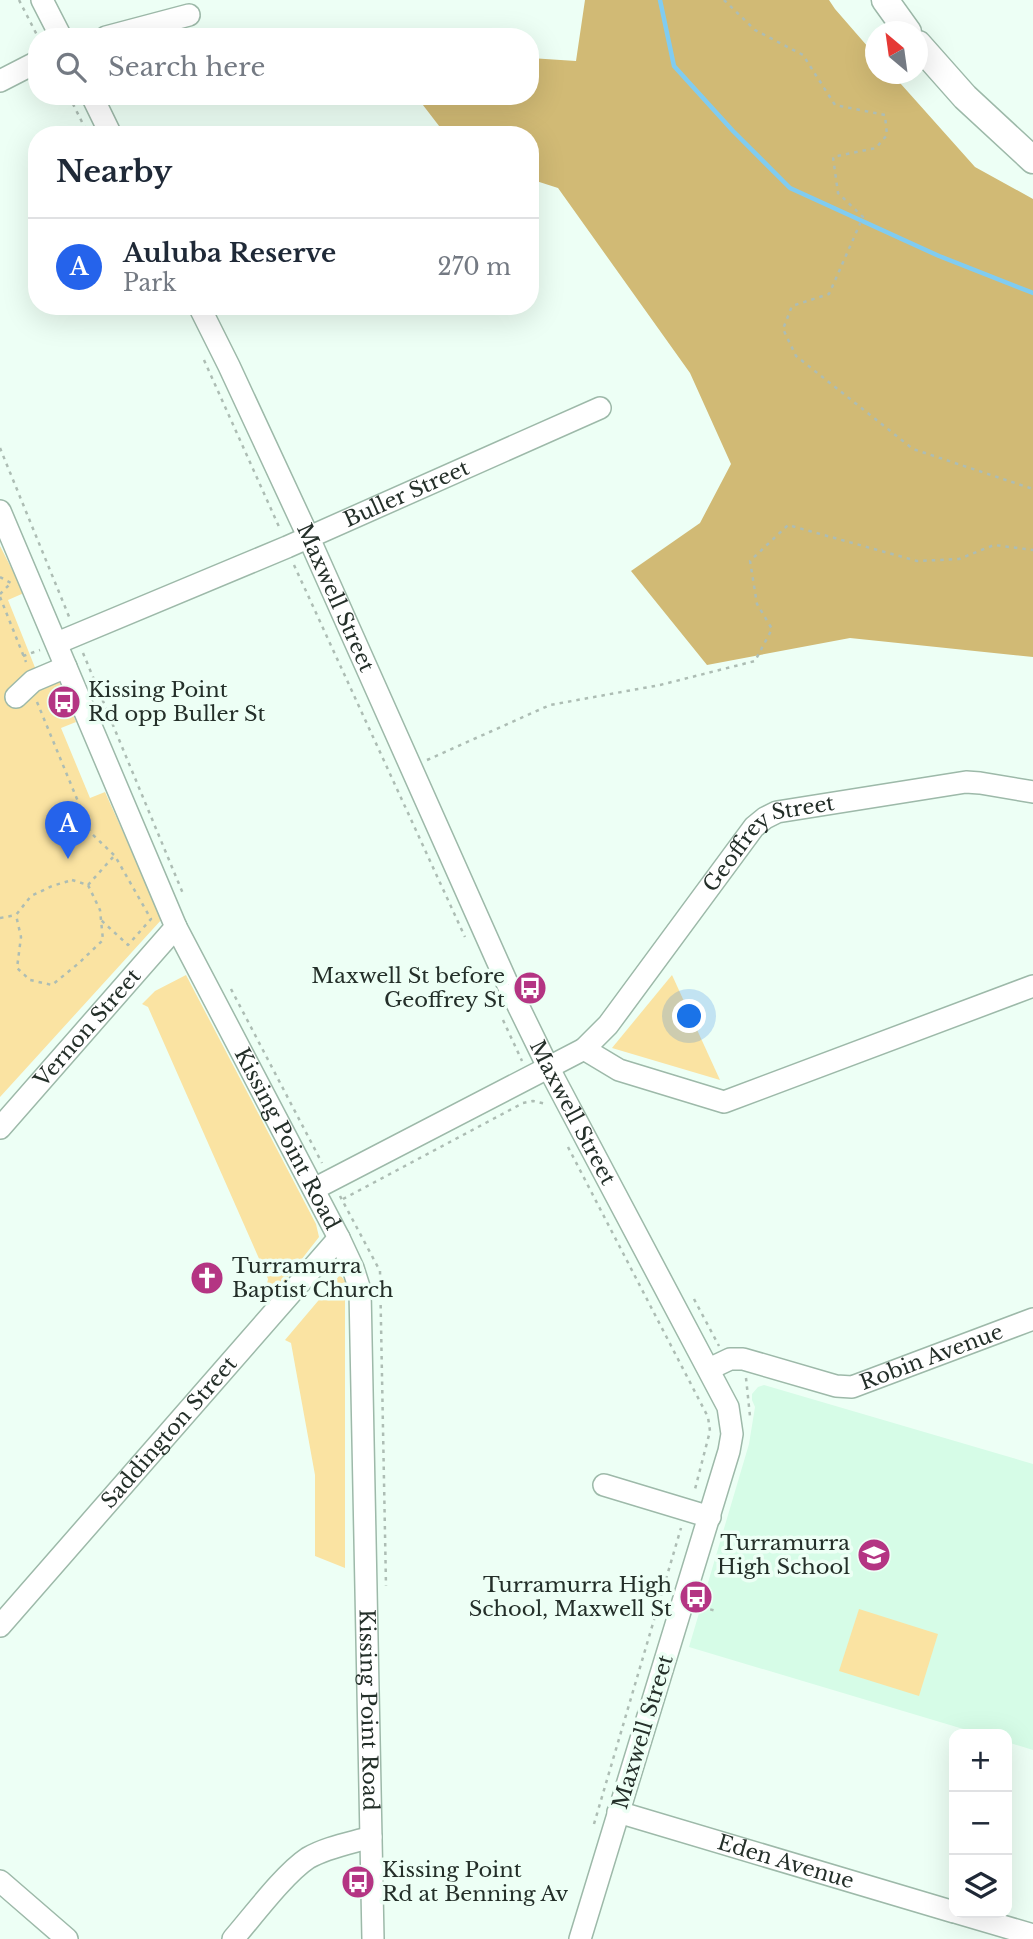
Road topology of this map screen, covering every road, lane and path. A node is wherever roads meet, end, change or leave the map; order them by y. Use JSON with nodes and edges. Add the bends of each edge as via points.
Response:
{"nodes":[{"id":1,"x":19,"y":0,"type":"edge"},
{"id":2,"x":42,"y":0,"type":"edge"},
{"id":3,"x":724,"y":0,"type":"edge"},
{"id":4,"x":885,"y":0,"type":"edge"},
{"id":5,"x":189,"y":15,"type":"dead end"},
{"id":6,"x":900,"y":21,"type":"edge"},
{"id":7,"x":33,"y":28,"type":"edge"},
{"id":8,"x":56,"y":28,"type":"edge"},
{"id":9,"x":140,"y":28,"type":"edge"},
{"id":10,"x":928,"y":55,"type":"edge"},
{"id":11,"x":28,"y":67,"type":"edge"},
{"id":12,"x":0,"y":81,"type":"edge"},
{"id":13,"x":74,"y":105,"type":"edge"},
{"id":14,"x":96,"y":105,"type":"edge"},
{"id":15,"x":84,"y":126,"type":"edge"},
{"id":16,"x":107,"y":126,"type":"edge"},
{"id":17,"x":1033,"y":160,"type":"edge"},
{"id":18,"x":204,"y":315,"type":"edge"},
{"id":19,"x":202,"y":356,"type":"dead end"},
{"id":20,"x":600,"y":408,"type":"dead end"},
{"id":21,"x":0,"y":449,"type":"edge"},
{"id":22,"x":1033,"y":489,"type":"edge"},
{"id":23,"x":0,"y":512,"type":"edge"},
{"id":24,"x":308,"y":536,"type":"junction"},
{"id":25,"x":284,"y":537,"type":"dead end"},
{"id":26,"x":1033,"y":551,"type":"edge"},
{"id":27,"x":291,"y":559,"type":"dead end"},
{"id":28,"x":0,"y":577,"type":"edge"},
{"id":29,"x":0,"y":595,"type":"edge"},
{"id":30,"x":69,"y":619,"type":"dead end"},
{"id":31,"x":52,"y":645,"type":"junction"},
{"id":32,"x":82,"y":649,"type":"dead end"},
{"id":33,"x":23,"y":656,"type":"junction"},
{"id":34,"x":66,"y":667,"type":"junction"},
{"id":35,"x":33,"y":681,"type":"junction"},
{"id":36,"x":16,"y":697,"type":"dead end"},
{"id":37,"x":411,"y":767,"type":"junction"},
{"id":38,"x":1033,"y":792,"type":"edge"},
{"id":39,"x":115,"y":856,"type":"junction"},
{"id":40,"x":88,"y":885,"type":"junction"},
{"id":41,"x":188,"y":905,"type":"dead end"},
{"id":42,"x":16,"y":915,"type":"junction"},
{"id":43,"x":0,"y":918,"type":"edge"},
{"id":44,"x":101,"y":920,"type":"junction"},
{"id":45,"x":176,"y":927,"type":"junction"},
{"id":46,"x":465,"y":937,"type":"dead end"},
{"id":47,"x":226,"y":979,"type":"dead end"},
{"id":48,"x":1033,"y":986,"type":"edge"},
{"id":49,"x":500,"y":1013,"type":"dead end"},
{"id":50,"x":584,"y":1049,"type":"junction"},
{"id":51,"x":523,"y":1063,"type":"dead end"},
{"id":52,"x":548,"y":1067,"type":"junction"},
{"id":53,"x":542,"y":1096,"type":"dead end"},
{"id":54,"x":0,"y":1128,"type":"edge"},
{"id":55,"x":564,"y":1139,"type":"dead end"},
{"id":56,"x":323,"y":1163,"type":"dead end"},
{"id":57,"x":314,"y":1189,"type":"junction"},
{"id":58,"x":342,"y":1199,"type":"dead end"},
{"id":59,"x":339,"y":1238,"type":"junction"},
{"id":60,"x":1033,"y":1319,"type":"edge"},
{"id":61,"x":709,"y":1369,"type":"junction"},
{"id":62,"x":604,"y":1485,"type":"dead end"},
{"id":63,"x":694,"y":1495,"type":"dead end"},
{"id":64,"x":710,"y":1517,"type":"junction"},
{"id":65,"x":683,"y":1522,"type":"dead end"},
{"id":66,"x":699,"y":1606,"type":"dead end"},
{"id":67,"x":716,"y":1611,"type":"dead end"},
{"id":68,"x":0,"y":1626,"type":"edge"},
{"id":69,"x":618,"y":1812,"type":"junction"},
{"id":70,"x":591,"y":1835,"type":"dead end"},
{"id":71,"x":371,"y":1837,"type":"junction"},
{"id":72,"x":0,"y":1881,"type":"edge"},
{"id":73,"x":949,"y":1910,"type":"edge"},
{"id":74,"x":976,"y":1918,"type":"edge"},
{"id":75,"x":1033,"y":1935,"type":"edge"},
{"id":76,"x":67,"y":1939,"type":"edge"},
{"id":77,"x":233,"y":1939,"type":"edge"},
{"id":78,"x":373,"y":1939,"type":"edge"},
{"id":79,"x":580,"y":1939,"type":"edge"}],
"edges":[{"from":1,"to":7,"type":"path"},
{"from":2,"to":8,"type":"street"},
{"from":3,"to":22,"type":"path","via":[[755,30],[803,55],[835,105],[885,115],[887,135],[876,148],[833,157],[838,193],[863,217],[829,294],[792,306],[783,330],[796,356],[913,449]]},
{"from":4,"to":6,"type":"main road"},
{"from":5,"to":9,"type":"street"},
{"from":10,"to":17,"type":"main road"},
{"from":11,"to":12,"type":"street"},
{"from":13,"to":15,"type":"path"},
{"from":14,"to":16,"type":"street"},
{"from":18,"to":24,"type":"street","name":"Maxwell Street"},
{"from":19,"to":25,"type":"path"},
{"from":20,"to":24,"type":"street","name":"Buller Street"},
{"from":21,"to":30,"type":"path"},
{"from":23,"to":31,"type":"street","name":"Kissing Point Road"},
{"from":24,"to":31,"type":"street","name":"Buller Street"},
{"from":24,"to":37,"type":"street","name":"Maxwell Street"},
{"from":26,"to":37,"type":"path","via":[[994,545],[959,559],[917,561],[788,525],[750,561],[757,604],[772,629],[755,661],[660,685],[550,705]]},
{"from":27,"to":46,"type":"path"},
{"from":28,"to":29,"type":"path","via":[[11,583]]},
{"from":29,"to":33,"type":"path"},
{"from":31,"to":33,"type":"path"},
{"from":31,"to":34,"type":"street","name":"Kissing Point Road"},
{"from":32,"to":41,"type":"path"},
{"from":33,"to":35,"type":"path"},
{"from":34,"to":35,"type":"street"},
{"from":34,"to":45,"type":"street","name":"Kissing Point Road"},
{"from":35,"to":36,"type":"street"},
{"from":35,"to":39,"type":"path","via":[[91,833]]},
{"from":37,"to":52,"type":"street","name":"Maxwell Street"},
{"from":38,"to":50,"type":"street","name":"Geoffrey Street","via":[[966,782],[778,812],[765,818],[608,1025]]},
{"from":39,"to":40,"type":"path"},
{"from":39,"to":44,"type":"path","via":[[151,919],[128,945]]},
{"from":40,"to":42,"type":"path","via":[[72,880],[52,886],[31,896]]},
{"from":40,"to":44,"type":"path"},
{"from":42,"to":43,"type":"path"},
{"from":42,"to":44,"type":"path","via":[[22,937],[17,968],[30,980],[52,985],[103,940]]},
{"from":45,"to":54,"type":"street","name":"Vernon Street"},
{"from":45,"to":57,"type":"street","name":"Kissing Point Road"},
{"from":47,"to":56,"type":"path"},
{"from":48,"to":50,"type":"street","via":[[724,1102],[619,1070]]},
{"from":49,"to":51,"type":"path"},
{"from":50,"to":52,"type":"street","name":"Geoffrey Street"},
{"from":52,"to":57,"type":"street","name":"Geoffrey Street"},
{"from":52,"to":61,"type":"street","name":"Maxwell Street"},
{"from":53,"to":58,"type":"path","via":[[546,1104],[523,1103]]},
{"from":55,"to":63,"type":"path","via":[[708,1417],[710,1430]]},
{"from":57,"to":59,"type":"street","name":"Kissing Point Road"},
{"from":59,"to":68,"type":"street","name":"Saddington Street"},
{"from":59,"to":71,"type":"street","name":"Kissing Point Road","via":[[360,1290]]},
{"from":60,"to":61,"type":"street","name":"Robin Avenue","via":[[852,1387],[743,1359],[730,1359]]},
{"from":61,"to":64,"type":"street","name":"Maxwell Street","via":[[728,1407],[732,1434]]},
{"from":62,"to":64,"type":"street"},
{"from":64,"to":69,"type":"street","name":"Maxwell Street"},
{"from":65,"to":70,"type":"path"},
{"from":66,"to":67,"type":"path"},
{"from":69,"to":73,"type":"street","name":"Eden Avenue"},
{"from":69,"to":79,"type":"street","name":"Maxwell Street"},
{"from":71,"to":77,"type":"street","via":[[308,1858]]},
{"from":71,"to":78,"type":"street","name":"Kissing Point Road"},
{"from":72,"to":76,"type":"street"},
{"from":74,"to":75,"type":"street","name":"Eden Avenue"}]}
